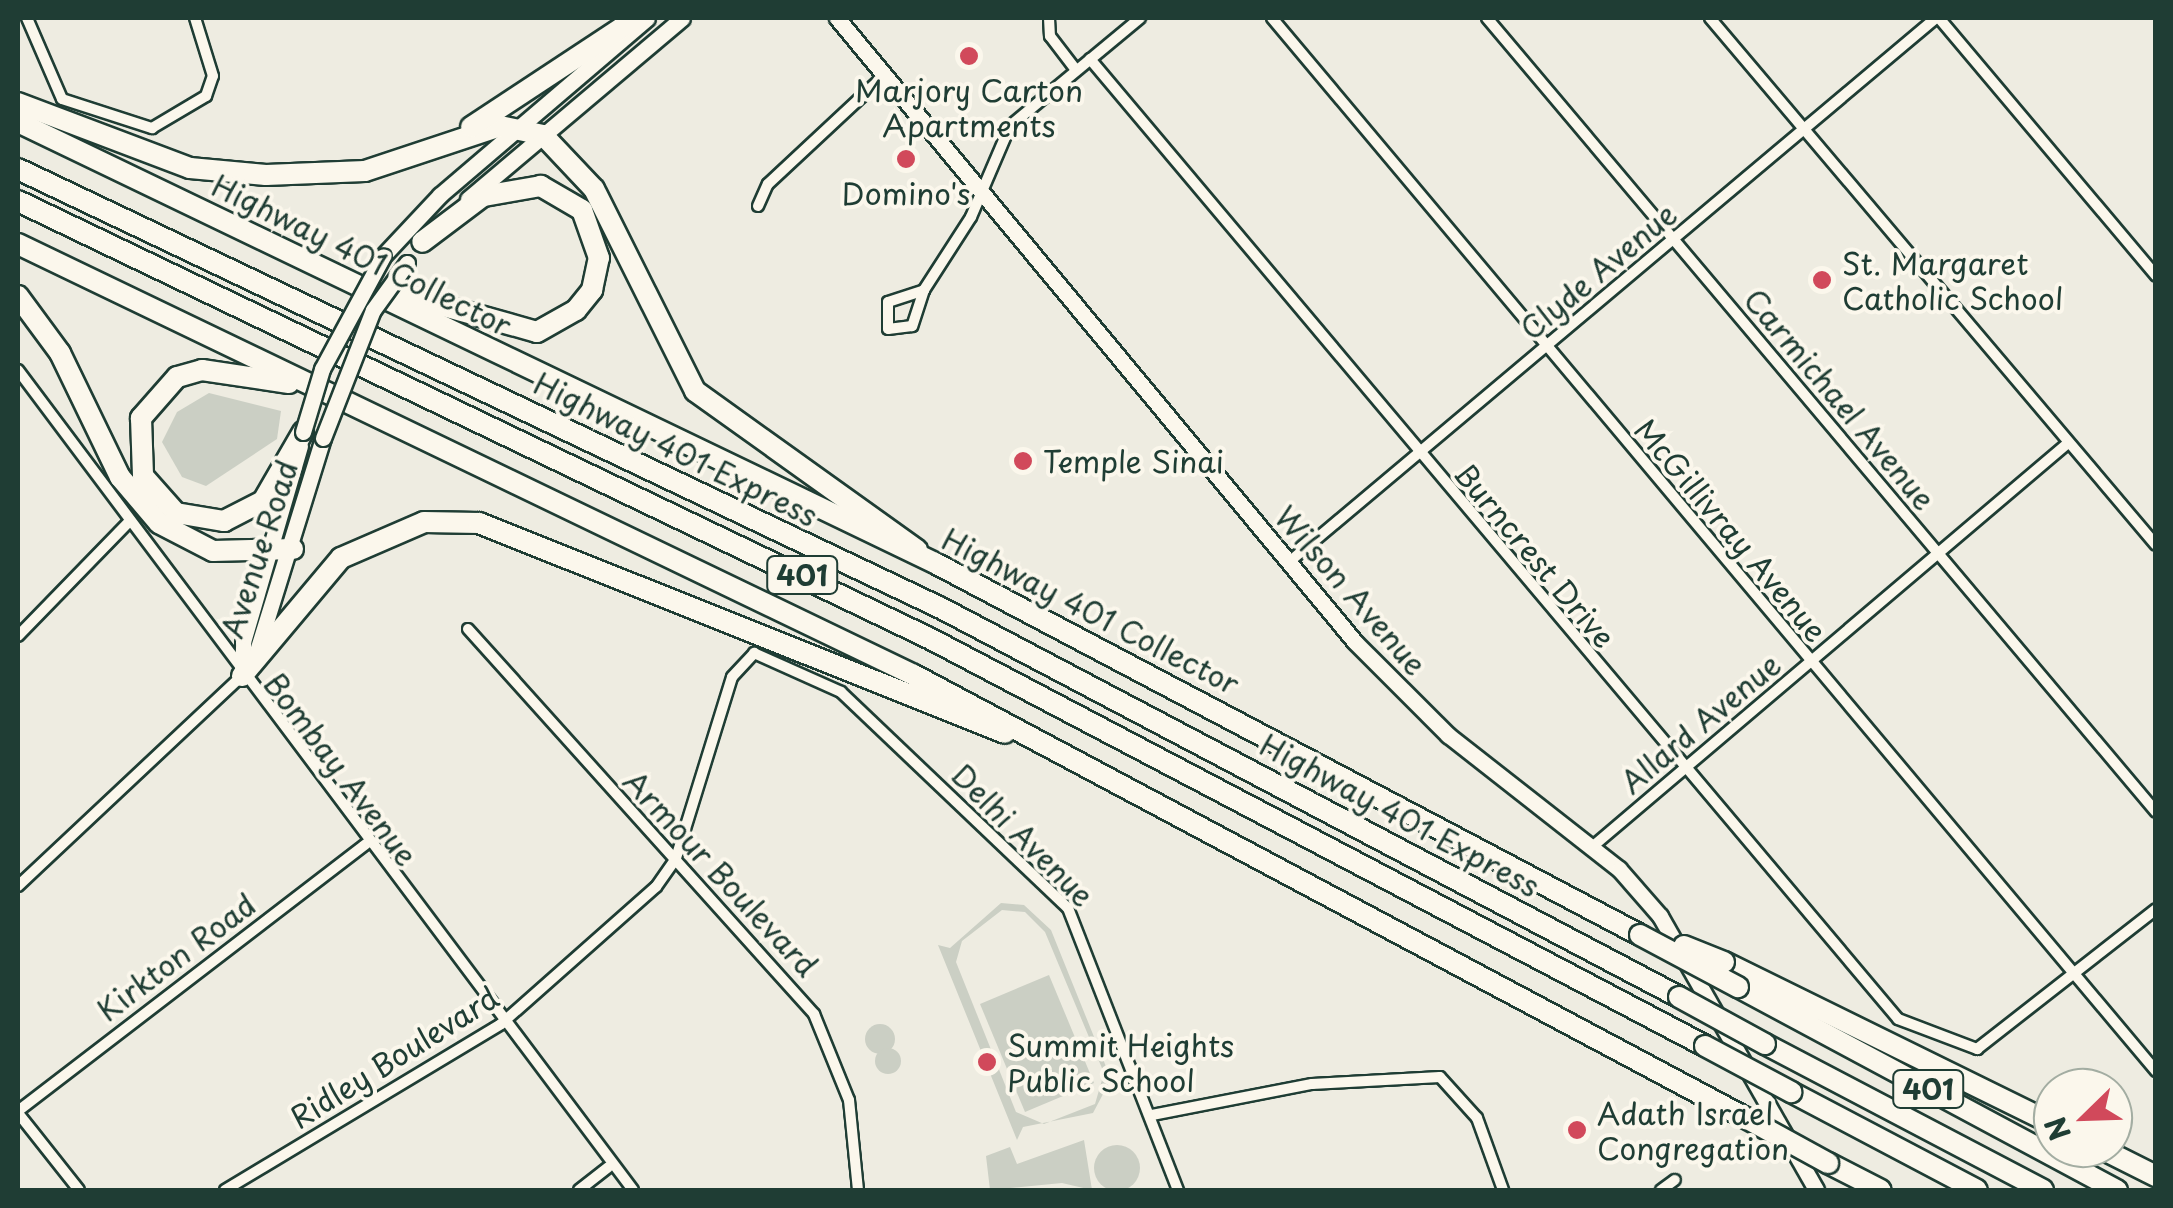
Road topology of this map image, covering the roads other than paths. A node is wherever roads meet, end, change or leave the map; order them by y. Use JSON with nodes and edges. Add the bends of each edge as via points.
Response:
{"nodes":[{"id":1,"x":27,"y":18,"type":"edge"},
{"id":2,"x":196,"y":18,"type":"edge"},
{"id":3,"x":636,"y":18,"type":"edge"},
{"id":4,"x":646,"y":18,"type":"edge"},
{"id":5,"x":682,"y":18,"type":"edge"},
{"id":6,"x":837,"y":18,"type":"edge"},
{"id":7,"x":1049,"y":18,"type":"edge"},
{"id":8,"x":1140,"y":18,"type":"edge"},
{"id":9,"x":1272,"y":18,"type":"edge"},
{"id":10,"x":1487,"y":18,"type":"edge"},
{"id":11,"x":1710,"y":18,"type":"edge"},
{"id":12,"x":1938,"y":18,"type":"edge"},
{"id":13,"x":1090,"y":59,"type":"junction"},
{"id":14,"x":1076,"y":70,"type":"junction"},
{"id":15,"x":884,"y":76,"type":"junction"},
{"id":16,"x":18,"y":102,"type":"edge"},
{"id":17,"x":18,"y":122,"type":"edge"},
{"id":18,"x":518,"y":126,"type":"junction"},
{"id":19,"x":1804,"y":131,"type":"junction"},
{"id":20,"x":542,"y":135,"type":"junction"},
{"id":21,"x":447,"y":143,"type":"junction"},
{"id":22,"x":18,"y":168,"type":"edge"},
{"id":23,"x":978,"y":192,"type":"junction"},
{"id":24,"x":18,"y":201,"type":"edge"},
{"id":25,"x":758,"y":206,"type":"dead end"},
{"id":26,"x":1673,"y":241,"type":"junction"},
{"id":27,"x":422,"y":242,"type":"junction"},
{"id":28,"x":18,"y":244,"type":"edge"},
{"id":29,"x":2156,"y":276,"type":"edge"},
{"id":30,"x":369,"y":290,"type":"junction"},
{"id":31,"x":924,"y":290,"type":"junction"},
{"id":32,"x":18,"y":296,"type":"edge"},
{"id":33,"x":1545,"y":348,"type":"junction"},
{"id":34,"x":18,"y":370,"type":"edge"},
{"id":35,"x":346,"y":401,"type":"junction"},
{"id":36,"x":313,"y":435,"type":"junction"},
{"id":37,"x":2068,"y":443,"type":"junction"},
{"id":38,"x":1418,"y":454,"type":"junction"},
{"id":39,"x":130,"y":521,"type":"junction"},
{"id":40,"x":2156,"y":545,"type":"edge"},
{"id":41,"x":282,"y":552,"type":"junction"},
{"id":42,"x":1939,"y":556,"type":"junction"},
{"id":43,"x":925,"y":559,"type":"junction"},
{"id":44,"x":1289,"y":562,"type":"junction"},
{"id":45,"x":468,"y":629,"type":"dead end"},
{"id":46,"x":18,"y":636,"type":"edge"},
{"id":47,"x":754,"y":653,"type":"joint"},
{"id":48,"x":1810,"y":663,"type":"junction"},
{"id":49,"x":242,"y":676,"type":"junction"},
{"id":50,"x":1052,"y":748,"type":"junction"},
{"id":51,"x":1682,"y":770,"type":"junction"},
{"id":52,"x":2156,"y":812,"type":"edge"},
{"id":53,"x":366,"y":844,"type":"junction"},
{"id":54,"x":1592,"y":847,"type":"junction"},
{"id":55,"x":676,"y":858,"type":"junction"},
{"id":56,"x":18,"y":886,"type":"edge"},
{"id":57,"x":2156,"y":909,"type":"edge"},
{"id":58,"x":1635,"y":929,"type":"junction"},
{"id":59,"x":2075,"y":975,"type":"junction"},
{"id":60,"x":501,"y":1024,"type":"junction"},
{"id":61,"x":2156,"y":1071,"type":"edge"},
{"id":62,"x":18,"y":1112,"type":"edge"},
{"id":63,"x":2033,"y":1114,"type":"edge"},
{"id":64,"x":1152,"y":1115,"type":"junction"},
{"id":65,"x":2133,"y":1164,"type":"edge"},
{"id":66,"x":608,"y":1167,"type":"junction"},
{"id":67,"x":2156,"y":1176,"type":"edge"},
{"id":68,"x":1675,"y":1180,"type":"dead end"},
{"id":69,"x":80,"y":1190,"type":"edge"},
{"id":70,"x":225,"y":1190,"type":"edge"},
{"id":71,"x":578,"y":1190,"type":"edge"},
{"id":72,"x":634,"y":1190,"type":"edge"},
{"id":73,"x":858,"y":1190,"type":"edge"},
{"id":74,"x":1178,"y":1190,"type":"edge"},
{"id":75,"x":1503,"y":1190,"type":"edge"},
{"id":76,"x":1661,"y":1190,"type":"edge"},
{"id":77,"x":1816,"y":1190,"type":"edge"},
{"id":78,"x":1882,"y":1190,"type":"edge"},
{"id":79,"x":1977,"y":1190,"type":"edge"},
{"id":80,"x":2043,"y":1190,"type":"edge"},
{"id":81,"x":2117,"y":1190,"type":"edge"}],
"edges":[{"from":1,"to":2,"type":"street","via":[[62,99],[152,128],[206,96],[213,76]]},
{"from":3,"to":21,"type":"highway"},
{"from":4,"to":18,"type":"main road","name":"Avenue Road"},
{"from":5,"to":20,"type":"main road","name":"Avenue Road"},
{"from":6,"to":15,"type":"main road","name":"Wilson Avenue"},
{"from":7,"to":14,"type":"street","via":[[1050,36]]},
{"from":8,"to":13,"type":"street"},
{"from":9,"to":33,"type":"street","name":"McGillivray Avenue"},
{"from":10,"to":26,"type":"street","name":"Carmichael Avenue"},
{"from":11,"to":19,"type":"street"},
{"from":12,"to":19,"type":"street","name":"Clyde Avenue"},
{"from":12,"to":29,"type":"street"},
{"from":13,"to":14,"type":"street"},
{"from":13,"to":38,"type":"street","name":"Burncrest Drive"},
{"from":14,"to":23,"type":"street","via":[[1010,126]]},
{"from":15,"to":23,"type":"main road","name":"Wilson Avenue"},
{"from":15,"to":25,"type":"street","via":[[768,184]]},
{"from":16,"to":21,"type":"highway","via":[[190,168],[324,176]]},
{"from":17,"to":30,"type":"highway","name":"Highway 401 Collector","number":"401"},
{"from":18,"to":20,"type":"highway"},
{"from":18,"to":21,"type":"highway"},
{"from":18,"to":36,"type":"main road","name":"Avenue Road","bridge":true,"via":[[383,256],[322,369]]},
{"from":19,"to":26,"type":"street","name":"Clyde Avenue"},
{"from":19,"to":37,"type":"street"},
{"from":20,"to":27,"type":"main road","name":"Avenue Road"},
{"from":20,"to":43,"type":"highway","via":[[594,189],[696,391],[896,527]]},
{"from":22,"to":80,"type":"highway","name":"Highway 401 Express","number":"401","bridge":true,"via":[[940,608]]},
{"from":23,"to":31,"type":"street"},
{"from":23,"to":44,"type":"main road","name":"Wilson Avenue"},
{"from":24,"to":79,"type":"highway","name":"Highway 401 Express","number":"401","bridge":true,"via":[[913,630]]},
{"from":26,"to":33,"type":"street","name":"Clyde Avenue"},
{"from":26,"to":42,"type":"street","name":"Carmichael Avenue"},
{"from":27,"to":30,"type":"highway","via":[[482,196],[541,186],[582,210],[599,258],[576,310],[537,332]]},
{"from":27,"to":36,"type":"main road","name":"Avenue Road","bridge":true,"via":[[374,310]]},
{"from":28,"to":35,"type":"highway","number":"401"},
{"from":30,"to":43,"type":"highway","name":"Highway 401 Collector","number":"401"},
{"from":31,"to":31,"type":"street","via":[[888,302],[888,329],[912,326]]},
{"from":32,"to":41,"type":"highway","via":[[60,352],[144,510],[213,551]]},
{"from":33,"to":38,"type":"street","name":"Clyde Avenue"},
{"from":33,"to":48,"type":"street","name":"McGillivray Avenue"},
{"from":34,"to":39,"type":"street","name":"Bombay Avenue"},
{"from":35,"to":36,"type":"highway","via":[[272,378],[202,370],[158,392],[136,449],[160,501],[196,520],[224,522],[263,501]]},
{"from":35,"to":50,"type":"highway","number":"401"},
{"from":36,"to":41,"type":"main road","name":"Avenue Road"},
{"from":37,"to":40,"type":"street"},
{"from":37,"to":42,"type":"street","name":"Allard Avenue"},
{"from":38,"to":44,"type":"street","name":"Clyde Avenue"},
{"from":38,"to":51,"type":"street","name":"Burncrest Drive"},
{"from":39,"to":46,"type":"street"},
{"from":39,"to":49,"type":"street","name":"Bombay Avenue"},
{"from":41,"to":49,"type":"main road","name":"Avenue Road","via":[[243,642]]},
{"from":42,"to":48,"type":"street","name":"Allard Avenue"},
{"from":42,"to":52,"type":"street","name":"Carmichael Avenue"},
{"from":43,"to":58,"type":"highway","name":"Highway 401 Collector","number":"401"},
{"from":44,"to":54,"type":"main road","name":"Wilson Avenue","via":[[1400,691]]},
{"from":45,"to":55,"type":"street","name":"Armour Boulevard"},
{"from":47,"to":55,"type":"street","name":"Ridley Boulevard","via":[[732,677]]},
{"from":47,"to":64,"type":"street","name":"Delhi Avenue","via":[[841,692],[1068,908]]},
{"from":48,"to":51,"type":"street","name":"Allard Avenue"},
{"from":48,"to":59,"type":"street","name":"McGillivray Avenue"},
{"from":49,"to":50,"type":"highway","via":[[341,558],[424,522],[479,523]]},
{"from":49,"to":53,"type":"street","name":"Bombay Avenue"},
{"from":49,"to":56,"type":"street"},
{"from":50,"to":78,"type":"highway","number":"401","bridge":true},
{"from":51,"to":54,"type":"street","name":"Allard Avenue"},
{"from":51,"to":59,"type":"street","name":"Burncrest Drive","via":[[1898,1020],[1968,1051]]},
{"from":53,"to":60,"type":"street","name":"Bombay Avenue"},
{"from":53,"to":62,"type":"street","name":"Kirkton Road"},
{"from":54,"to":77,"type":"main road","name":"Wilson Avenue","via":[[1660,916]]},
{"from":55,"to":60,"type":"street","name":"Ridley Boulevard","via":[[656,887]]},
{"from":55,"to":73,"type":"street","name":"Armour Boulevard","via":[[814,1014],[849,1100]]},
{"from":57,"to":59,"type":"street"},
{"from":58,"to":63,"type":"highway","bridge":true,"via":[[1724,962]]},
{"from":58,"to":81,"type":"highway","name":"Highway 401 Collector","number":"401","bridge":true},
{"from":59,"to":61,"type":"street","name":"McGillivray Avenue"},
{"from":60,"to":66,"type":"street","name":"Bombay Avenue"},
{"from":60,"to":70,"type":"street","name":"Ridley Boulevard"},
{"from":62,"to":69,"type":"street"},
{"from":64,"to":74,"type":"street","name":"Delhi Avenue"},
{"from":64,"to":75,"type":"street","via":[[1312,1084],[1440,1077],[1477,1118]]},
{"from":65,"to":67,"type":"highway"},
{"from":66,"to":71,"type":"street"},
{"from":66,"to":72,"type":"street","name":"Bombay Avenue"},
{"from":68,"to":76,"type":"street"}]}
